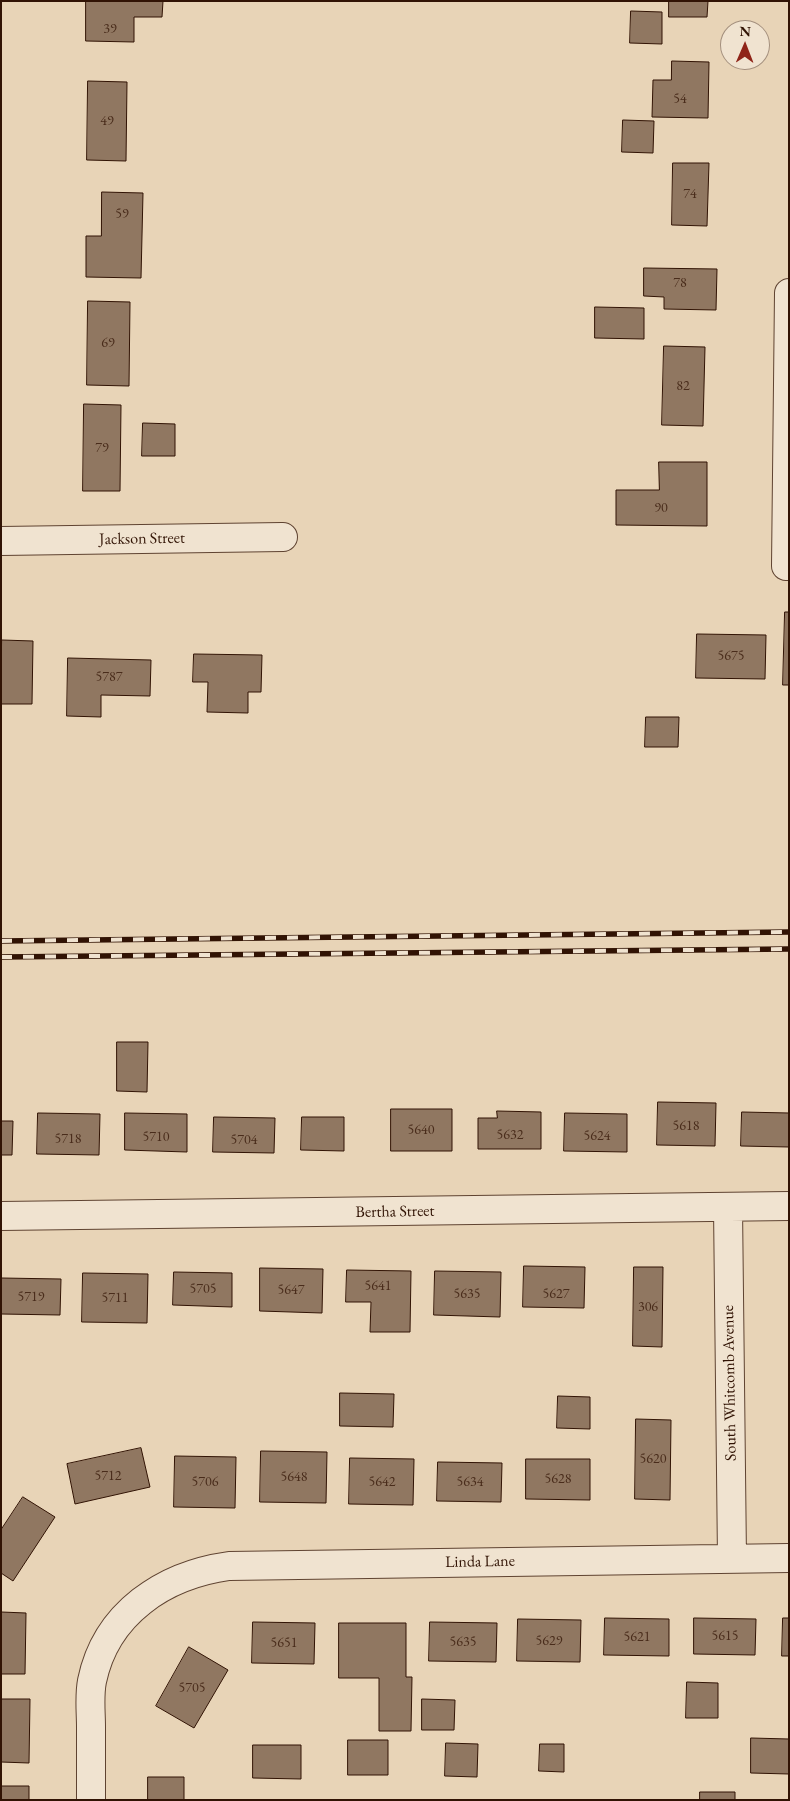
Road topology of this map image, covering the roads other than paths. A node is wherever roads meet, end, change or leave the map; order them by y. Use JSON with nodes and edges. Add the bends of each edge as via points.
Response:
{"nodes":[{"id":1,"x":789,"y":293,"type":"edge"},
{"id":2,"x":283,"y":537,"type":"dead end"},
{"id":3,"x":1,"y":541,"type":"edge"},
{"id":4,"x":787,"y":566,"type":"edge"},
{"id":5,"x":789,"y":1206,"type":"edge"},
{"id":6,"x":728,"y":1207,"type":"junction"},
{"id":7,"x":1,"y":1216,"type":"edge"},
{"id":8,"x":789,"y":1558,"type":"edge"},
{"id":9,"x":732,"y":1559,"type":"junction"},
{"id":10,"x":91,"y":1800,"type":"edge"}],
"edges":[{"from":1,"to":4,"type":"street"},
{"from":2,"to":3,"type":"street","name":"Jackson Street"},
{"from":5,"to":6,"type":"street","name":"Bertha Street"},
{"from":6,"to":7,"type":"street","name":"Bertha Street"},
{"from":6,"to":9,"type":"street","name":"South Whitcomb Avenue"},
{"from":8,"to":9,"type":"street","name":"Linda Lane"},
{"from":9,"to":10,"type":"street","name":"Linda Lane","via":[[229,1566],[206,1569],[174,1580],[136,1605],[119,1623],[100,1657],[92,1681],[90,1705]]}]}
